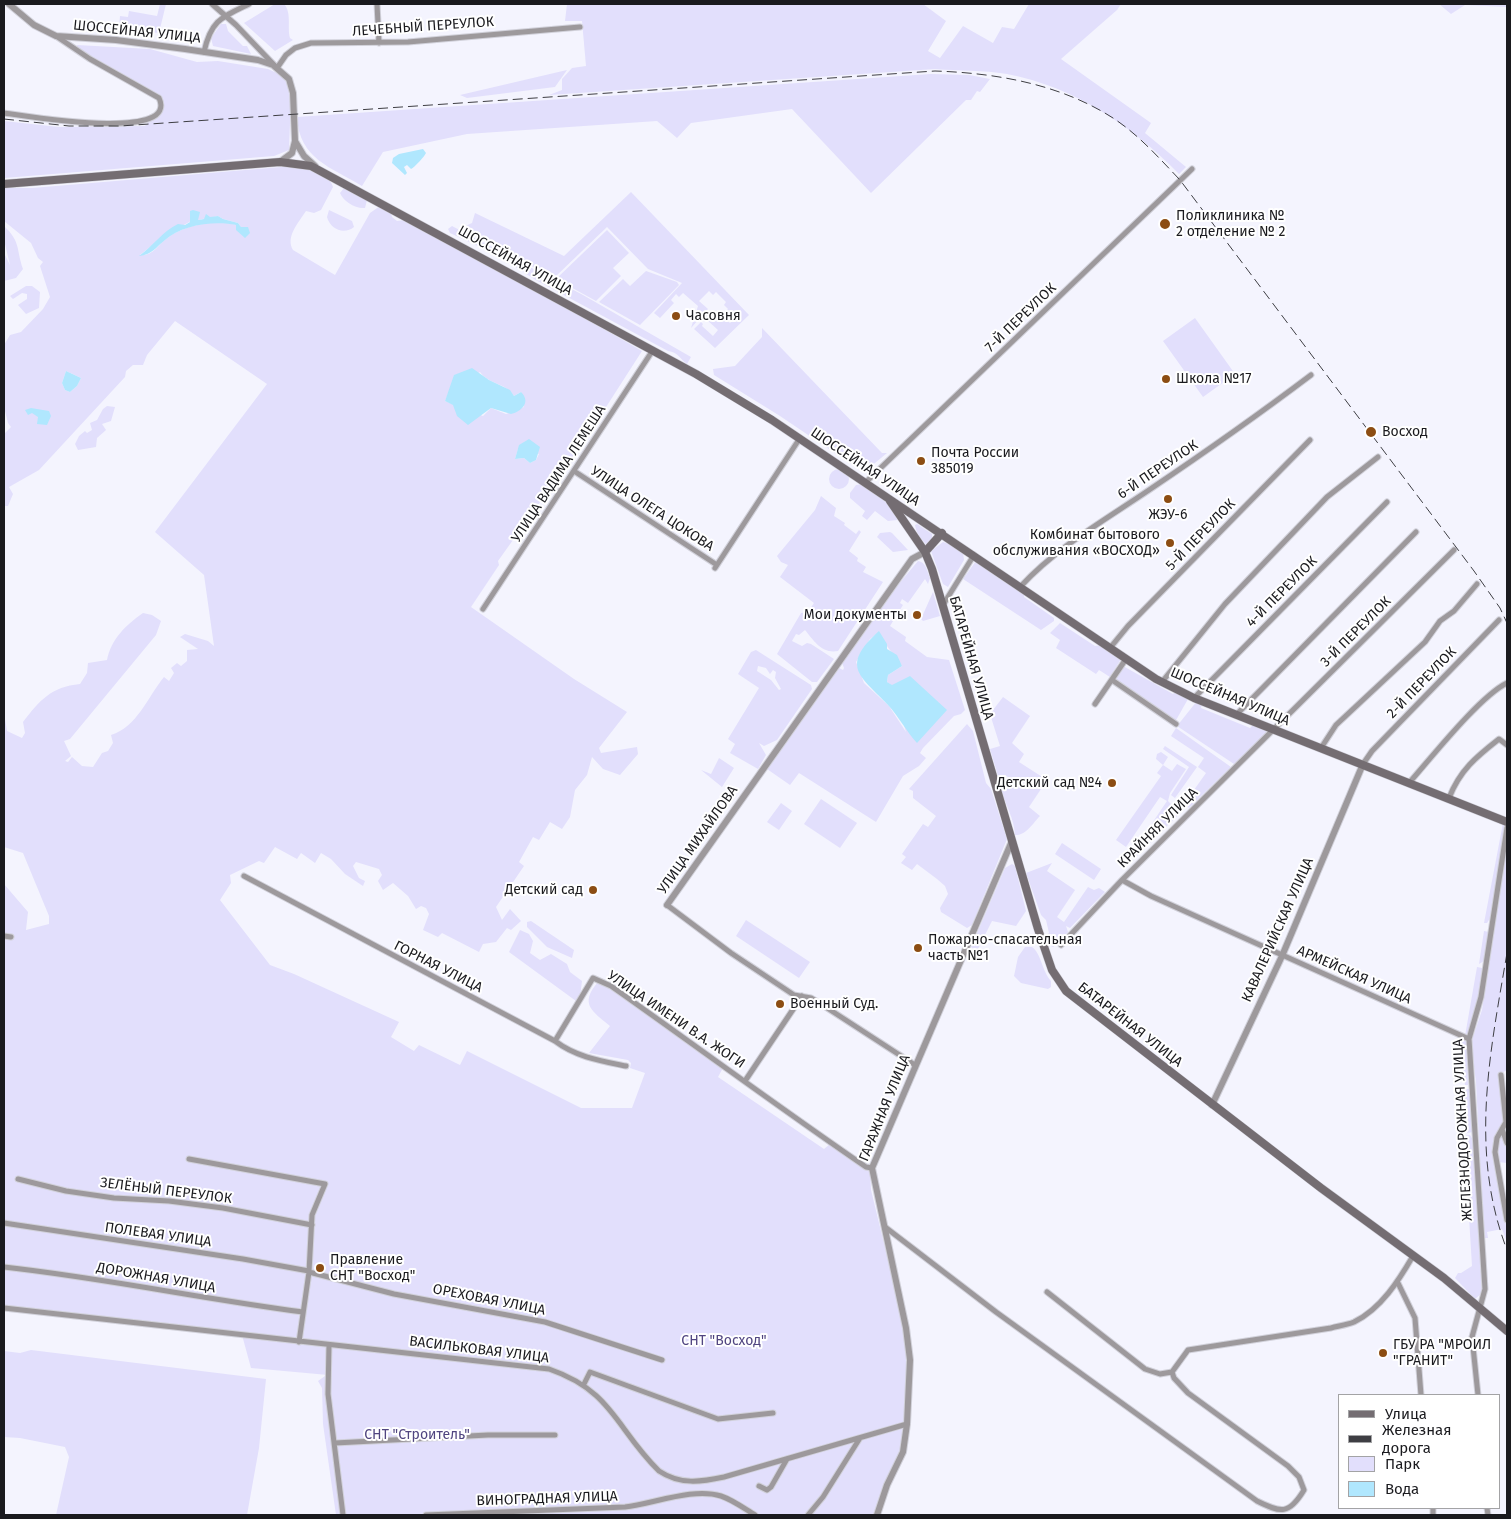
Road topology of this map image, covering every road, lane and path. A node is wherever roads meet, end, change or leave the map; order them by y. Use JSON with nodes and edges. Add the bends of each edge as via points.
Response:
{"nodes":[{"id":1,"x":9,"y":4,"type":"edge"},
{"id":2,"x":212,"y":4,"type":"edge"},
{"id":3,"x":249,"y":4,"type":"edge"},
{"id":4,"x":377,"y":4,"type":"edge"},
{"id":5,"x":224,"y":17,"type":"junction"},
{"id":6,"x":580,"y":28,"type":"dead end"},
{"id":7,"x":56,"y":36,"type":"junction"},
{"id":8,"x":378,"y":43,"type":"junction"},
{"id":9,"x":204,"y":52,"type":"junction"},
{"id":10,"x":275,"y":66,"type":"junction"},
{"id":11,"x":4,"y":113,"type":"edge"},
{"id":12,"x":295,"y":141,"type":"junction"},
{"id":13,"x":280,"y":162,"type":"junction"},
{"id":14,"x":318,"y":169,"type":"junction"},
{"id":15,"x":1192,"y":169,"type":"dead end"},
{"id":16,"x":4,"y":184,"type":"edge"},
{"id":17,"x":653,"y":350,"type":"junction"},
{"id":18,"x":1311,"y":375,"type":"dead end"},
{"id":19,"x":800,"y":438,"type":"junction"},
{"id":20,"x":1310,"y":440,"type":"dead end"},
{"id":21,"x":1378,"y":457,"type":"dead end"},
{"id":22,"x":574,"y":471,"type":"junction"},
{"id":23,"x":866,"y":482,"type":"junction"},
{"id":24,"x":888,"y":497,"type":"junction"},
{"id":25,"x":1386,"y":502,"type":"dead end"},
{"id":26,"x":942,"y":532,"type":"junction"},
{"id":27,"x":1416,"y":532,"type":"dead end"},
{"id":28,"x":1454,"y":550,"type":"dead end"},
{"id":29,"x":924,"y":552,"type":"junction"},
{"id":30,"x":974,"y":555,"type":"junction"},
{"id":31,"x":1477,"y":584,"type":"dead end"},
{"id":32,"x":1021,"y":586,"type":"junction"},
{"id":33,"x":943,"y":605,"type":"junction"},
{"id":34,"x":483,"y":609,"type":"dead end"},
{"id":35,"x":1499,"y":620,"type":"dead end"},
{"id":36,"x":1110,"y":648,"type":"junction"},
{"id":37,"x":1126,"y":659,"type":"junction"},
{"id":38,"x":1112,"y":680,"type":"junction"},
{"id":39,"x":1162,"y":682,"type":"junction"},
{"id":40,"x":1507,"y":683,"type":"edge"},
{"id":41,"x":1194,"y":698,"type":"junction"},
{"id":42,"x":1095,"y":704,"type":"dead end"},
{"id":43,"x":1236,"y":715,"type":"junction"},
{"id":44,"x":1176,"y":724,"type":"dead end"},
{"id":45,"x":1274,"y":730,"type":"junction"},
{"id":46,"x":1507,"y":745,"type":"edge"},
{"id":47,"x":1320,"y":748,"type":"junction"},
{"id":48,"x":1363,"y":764,"type":"junction"},
{"id":49,"x":1409,"y":783,"type":"junction"},
{"id":50,"x":1449,"y":798,"type":"junction"},
{"id":51,"x":1507,"y":822,"type":"edge"},
{"id":52,"x":1507,"y":828,"type":"edge"},
{"id":53,"x":1012,"y":840,"type":"junction"},
{"id":54,"x":244,"y":876,"type":"dead end"},
{"id":55,"x":1122,"y":880,"type":"junction"},
{"id":56,"x":667,"y":905,"type":"joint"},
{"id":57,"x":4,"y":936,"type":"edge"},
{"id":58,"x":11,"y":937,"type":"dead end"},
{"id":59,"x":1062,"y":945,"type":"dead end"},
{"id":60,"x":1282,"y":956,"type":"junction"},
{"id":61,"x":802,"y":996,"type":"junction"},
{"id":62,"x":1469,"y":1039,"type":"junction"},
{"id":63,"x":555,"y":1041,"type":"junction"},
{"id":64,"x":915,"y":1065,"type":"junction"},
{"id":65,"x":626,"y":1066,"type":"dead end"},
{"id":66,"x":1501,"y":1075,"type":"dead end"},
{"id":67,"x":745,"y":1081,"type":"junction"},
{"id":68,"x":1212,"y":1105,"type":"junction"},
{"id":69,"x":1505,"y":1127,"type":"edge"},
{"id":70,"x":1507,"y":1143,"type":"edge"},
{"id":71,"x":189,"y":1159,"type":"dead end"},
{"id":72,"x":872,"y":1168,"type":"junction"},
{"id":73,"x":18,"y":1178,"type":"dead end"},
{"id":74,"x":1507,"y":1220,"type":"edge"},
{"id":75,"x":4,"y":1223,"type":"edge"},
{"id":76,"x":312,"y":1225,"type":"junction"},
{"id":77,"x":885,"y":1227,"type":"junction"},
{"id":78,"x":1413,"y":1256,"type":"junction"},
{"id":79,"x":4,"y":1267,"type":"edge"},
{"id":80,"x":309,"y":1272,"type":"junction"},
{"id":81,"x":1398,"y":1283,"type":"junction"},
{"id":82,"x":1047,"y":1292,"type":"dead end"},
{"id":83,"x":4,"y":1308,"type":"edge"},
{"id":84,"x":1480,"y":1309,"type":"junction"},
{"id":85,"x":304,"y":1312,"type":"junction"},
{"id":86,"x":1507,"y":1331,"type":"edge"},
{"id":87,"x":299,"y":1342,"type":"junction"},
{"id":88,"x":329,"y":1344,"type":"junction"},
{"id":89,"x":662,"y":1360,"type":"dead end"},
{"id":90,"x":1172,"y":1372,"type":"junction"},
{"id":91,"x":584,"y":1384,"type":"junction"},
{"id":92,"x":1421,"y":1394,"type":"edge"},
{"id":93,"x":1478,"y":1394,"type":"edge"},
{"id":94,"x":773,"y":1413,"type":"dead end"},
{"id":95,"x":907,"y":1424,"type":"junction"},
{"id":96,"x":555,"y":1435,"type":"dead end"},
{"id":97,"x":861,"y":1437,"type":"junction"},
{"id":98,"x":335,"y":1443,"type":"junction"},
{"id":99,"x":788,"y":1459,"type":"junction"},
{"id":100,"x":759,"y":1486,"type":"dead end"},
{"id":101,"x":343,"y":1515,"type":"edge"},
{"id":102,"x":426,"y":1515,"type":"edge"},
{"id":103,"x":755,"y":1515,"type":"edge"},
{"id":104,"x":808,"y":1515,"type":"edge"},
{"id":105,"x":877,"y":1515,"type":"edge"}],
"edges":[{"from":1,"to":7,"type":"street","name":"ШОССЕЙНАЯ УЛИЦА","via":[[34,25]]},
{"from":2,"to":5,"type":"street"},
{"from":3,"to":5,"type":"street"},
{"from":4,"to":8,"type":"street"},
{"from":5,"to":9,"type":"street","via":[[212,27]]},
{"from":5,"to":10,"type":"street","via":[[236,25]]},
{"from":6,"to":8,"type":"street","name":"ЛЕЧЕБНЫЙ ПЕРЕУЛОК"},
{"from":7,"to":9,"type":"street","name":"ШОССЕЙНАЯ УЛИЦА"},
{"from":7,"to":11,"type":"street","via":[[159,98],[160,106],[152,118],[128,124],[86,124]]},
{"from":8,"to":10,"type":"street","name":"ЛЕЧЕБНЫЙ ПЕРЕУЛОК","via":[[311,43],[295,48]]},
{"from":9,"to":10,"type":"street","name":"ШОССЕЙНАЯ УЛИЦА","via":[[258,60]]},
{"from":10,"to":12,"type":"street","via":[[289,78],[293,93]]},
{"from":12,"to":13,"type":"street","via":[[292,152]]},
{"from":12,"to":14,"type":"street","name":"ШОССЕЙНАЯ УЛИЦА","via":[[304,156]]},
{"from":13,"to":14,"type":"main road","via":[[300,163]]},
{"from":13,"to":16,"type":"main road"},
{"from":14,"to":17,"type":"main road","name":"ШОССЕЙНАЯ УЛИЦА"},
{"from":15,"to":23,"type":"street","name":"7-Й ПЕРЕУЛОК"},
{"from":17,"to":19,"type":"main road","name":"ШОССЕЙНАЯ УЛИЦА"},
{"from":17,"to":22,"type":"street","name":"УЛИЦА ВАДИМА ЛЕМЕША"},
{"from":18,"to":32,"type":"street","name":"6-Й ПЕРЕУЛОК","via":[[1072,542]]},
{"from":19,"to":22,"type":"street","name":"УЛИЦА ОЛЕГА ЦОКОВА","via":[[716,567]]},
{"from":19,"to":23,"type":"main road","name":"ШОССЕЙНАЯ УЛИЦА"},
{"from":20,"to":36,"type":"street","name":"5-Й ПЕРЕУЛОК"},
{"from":21,"to":39,"type":"street","via":[[1327,497],[1226,604]]},
{"from":22,"to":34,"type":"street","name":"УЛИЦА ВАДИМА ЛЕМЕША"},
{"from":23,"to":24,"type":"main road","name":"ШОССЕЙНАЯ УЛИЦА"},
{"from":24,"to":26,"type":"main road","name":"ШОССЕЙНАЯ УЛИЦА"},
{"from":24,"to":29,"type":"main road","name":"БАТАРЕЙНАЯ УЛИЦА"},
{"from":25,"to":41,"type":"street","name":"4-Й ПЕРЕУЛОК"},
{"from":26,"to":29,"type":"main road"},
{"from":26,"to":30,"type":"main road","name":"ШОССЕЙНАЯ УЛИЦА"},
{"from":27,"to":43,"type":"street"},
{"from":28,"to":45,"type":"street","name":"3-Й ПЕРЕУЛОК"},
{"from":29,"to":33,"type":"main road","name":"БАТАРЕЙНАЯ УЛИЦА"},
{"from":29,"to":56,"type":"street","name":"УЛИЦА МИХАЙЛОВА","via":[[912,559]]},
{"from":30,"to":32,"type":"main road","name":"ШОССЕЙНАЯ УЛИЦА"},
{"from":30,"to":33,"type":"street"},
{"from":31,"to":47,"type":"street","via":[[1454,611],[1440,621],[1425,642],[1336,725]]},
{"from":32,"to":36,"type":"main road","name":"ШОССЕЙНАЯ УЛИЦА"},
{"from":33,"to":53,"type":"main road","name":"БАТАРЕЙНАЯ УЛИЦА"},
{"from":35,"to":48,"type":"street","name":"2-Й ПЕРЕУЛОК"},
{"from":36,"to":37,"type":"main road","name":"ШОССЕЙНАЯ УЛИЦА"},
{"from":37,"to":38,"type":"street"},
{"from":37,"to":39,"type":"main road","name":"ШОССЕЙНАЯ УЛИЦА"},
{"from":38,"to":42,"type":"street"},
{"from":38,"to":44,"type":"street"},
{"from":39,"to":41,"type":"main road","name":"ШОССЕЙНАЯ УЛИЦА"},
{"from":40,"to":49,"type":"street","via":[[1471,715]]},
{"from":41,"to":43,"type":"main road","name":"ШОССЕЙНАЯ УЛИЦА"},
{"from":43,"to":45,"type":"main road","name":"ШОССЕЙНАЯ УЛИЦА"},
{"from":45,"to":47,"type":"main road","name":"ШОССЕЙНАЯ УЛИЦА"},
{"from":45,"to":55,"type":"street","name":"КРАЙНЯЯ УЛИЦА"},
{"from":46,"to":50,"type":"street","via":[[1499,739],[1476,756],[1456,780]]},
{"from":47,"to":48,"type":"main road","name":"ШОССЕЙНАЯ УЛИЦА"},
{"from":48,"to":49,"type":"main road","name":"ШОССЕЙНАЯ УЛИЦА"},
{"from":48,"to":60,"type":"street","name":"КАВАЛЕРИЙСКАЯ УЛИЦА"},
{"from":49,"to":50,"type":"main road","name":"ШОССЕЙНАЯ УЛИЦА"},
{"from":50,"to":51,"type":"main road","name":"ШОССЕЙНАЯ УЛИЦА"},
{"from":52,"to":62,"type":"street","name":"ЖЕЛЕЗНОДОРОЖНАЯ УЛИЦА","via":[[1481,997]]},
{"from":53,"to":64,"type":"street","name":"ГАРАЖНАЯ УЛИЦА"},
{"from":53,"to":68,"type":"main road","name":"БАТАРЕЙНАЯ УЛИЦА","via":[[1047,959],[1061,986]]},
{"from":54,"to":63,"type":"street","name":"ГОРНАЯ УЛИЦА"},
{"from":55,"to":59,"type":"street","name":"КРАЙНЯЯ УЛИЦА"},
{"from":55,"to":60,"type":"street","name":"АРМЕЙСКАЯ УЛИЦА"},
{"from":56,"to":61,"type":"street","name":"УЛИЦА МИХАЙЛОВА","via":[[739,958],[794,995]]},
{"from":57,"to":58,"type":"street"},
{"from":60,"to":62,"type":"street","name":"АРМЕЙСКАЯ УЛИЦА"},
{"from":60,"to":68,"type":"street","name":"КАВАЛЕРИЙСКАЯ УЛИЦА"},
{"from":61,"to":64,"type":"street","name":"УЛИЦА МИХАЙЛОВА","via":[[822,1004]]},
{"from":61,"to":67,"type":"street"},
{"from":62,"to":84,"type":"street","name":"ЖЕЛЕЗНОДОРОЖНАЯ УЛИЦА","via":[[1485,1289]]},
{"from":63,"to":65,"type":"street","name":"ГОРНАЯ УЛИЦА","via":[[587,1058]]},
{"from":63,"to":67,"type":"street","name":"УЛИЦА ИМЕНИ В.А. ЖОГИ","via":[[593,978],[611,986]]},
{"from":64,"to":72,"type":"street","name":"ГАРАЖНАЯ УЛИЦА"},
{"from":66,"to":69,"type":"street"},
{"from":67,"to":72,"type":"street","name":"УЛИЦА ИМЕНИ В.А. ЖОГИ"},
{"from":68,"to":78,"type":"main road","name":"БАТАРЕЙНАЯ УЛИЦА"},
{"from":69,"to":70,"type":"street"},
{"from":69,"to":74,"type":"street","via":[[1497,1138],[1495,1152]]},
{"from":71,"to":76,"type":"street","via":[[324,1184]]},
{"from":72,"to":77,"type":"street","name":"ГАРАЖНАЯ УЛИЦА"},
{"from":73,"to":76,"type":"street","name":"ЗЕЛЁНЫЙ ПЕРЕУЛОК","via":[[66,1191],[222,1208]]},
{"from":75,"to":80,"type":"street","name":"ПОЛЕВАЯ УЛИЦА"},
{"from":76,"to":80,"type":"street"},
{"from":77,"to":90,"type":"street","via":[[1001,1316],[1257,1501],[1276,1510],[1296,1503],[1304,1490],[1299,1477],[1188,1393]]},
{"from":77,"to":95,"type":"street","name":"ГАРАЖНАЯ УЛИЦА","via":[[910,1360]]},
{"from":78,"to":81,"type":"street"},
{"from":78,"to":84,"type":"main road","name":"БАТАРЕЙНАЯ УЛИЦА"},
{"from":79,"to":85,"type":"street","name":"ДОРОЖНАЯ УЛИЦА"},
{"from":80,"to":85,"type":"street"},
{"from":80,"to":89,"type":"street","name":"ОРЕХОВАЯ УЛИЦА","via":[[394,1294],[544,1322]]},
{"from":81,"to":90,"type":"street","via":[[1364,1316],[1353,1322],[1188,1350]]},
{"from":81,"to":92,"type":"street","via":[[1415,1318]]},
{"from":82,"to":90,"type":"street","via":[[1145,1369],[1160,1374]]},
{"from":83,"to":87,"type":"street","name":"ВАСИЛЬКОВАЯ УЛИЦА"},
{"from":84,"to":86,"type":"main road"},
{"from":84,"to":93,"type":"street","name":"ЖЕЛЕЗНОДОРОЖНАЯ УЛИЦА","via":[[1472,1337]]},
{"from":85,"to":87,"type":"street"},
{"from":87,"to":88,"type":"street","name":"ВАСИЛЬКОВАЯ УЛИЦА"},
{"from":88,"to":91,"type":"street","name":"ВАСИЛЬКОВАЯ УЛИЦА","via":[[550,1369]]},
{"from":88,"to":98,"type":"street","via":[[328,1394]]},
{"from":91,"to":94,"type":"street","via":[[590,1372],[718,1419]]},
{"from":91,"to":99,"type":"street","name":"ВАСИЛЬКОВАЯ УЛИЦА","via":[[614,1413],[650,1462],[671,1480],[704,1481]]},
{"from":95,"to":97,"type":"street"},
{"from":95,"to":105,"type":"street","name":"ГАРАЖНАЯ УЛИЦА","via":[[903,1452]]},
{"from":96,"to":98,"type":"street"},
{"from":97,"to":99,"type":"street","name":"ВАСИЛЬКОВАЯ УЛИЦА"},
{"from":97,"to":104,"type":"street"},
{"from":98,"to":101,"type":"street"},
{"from":99,"to":100,"type":"street","via":[[771,1487],[767,1490]]},
{"from":102,"to":103,"type":"street","name":"ВИНОГРАДНАЯ УЛИЦА","via":[[624,1507],[704,1494],[721,1496]]}]}
